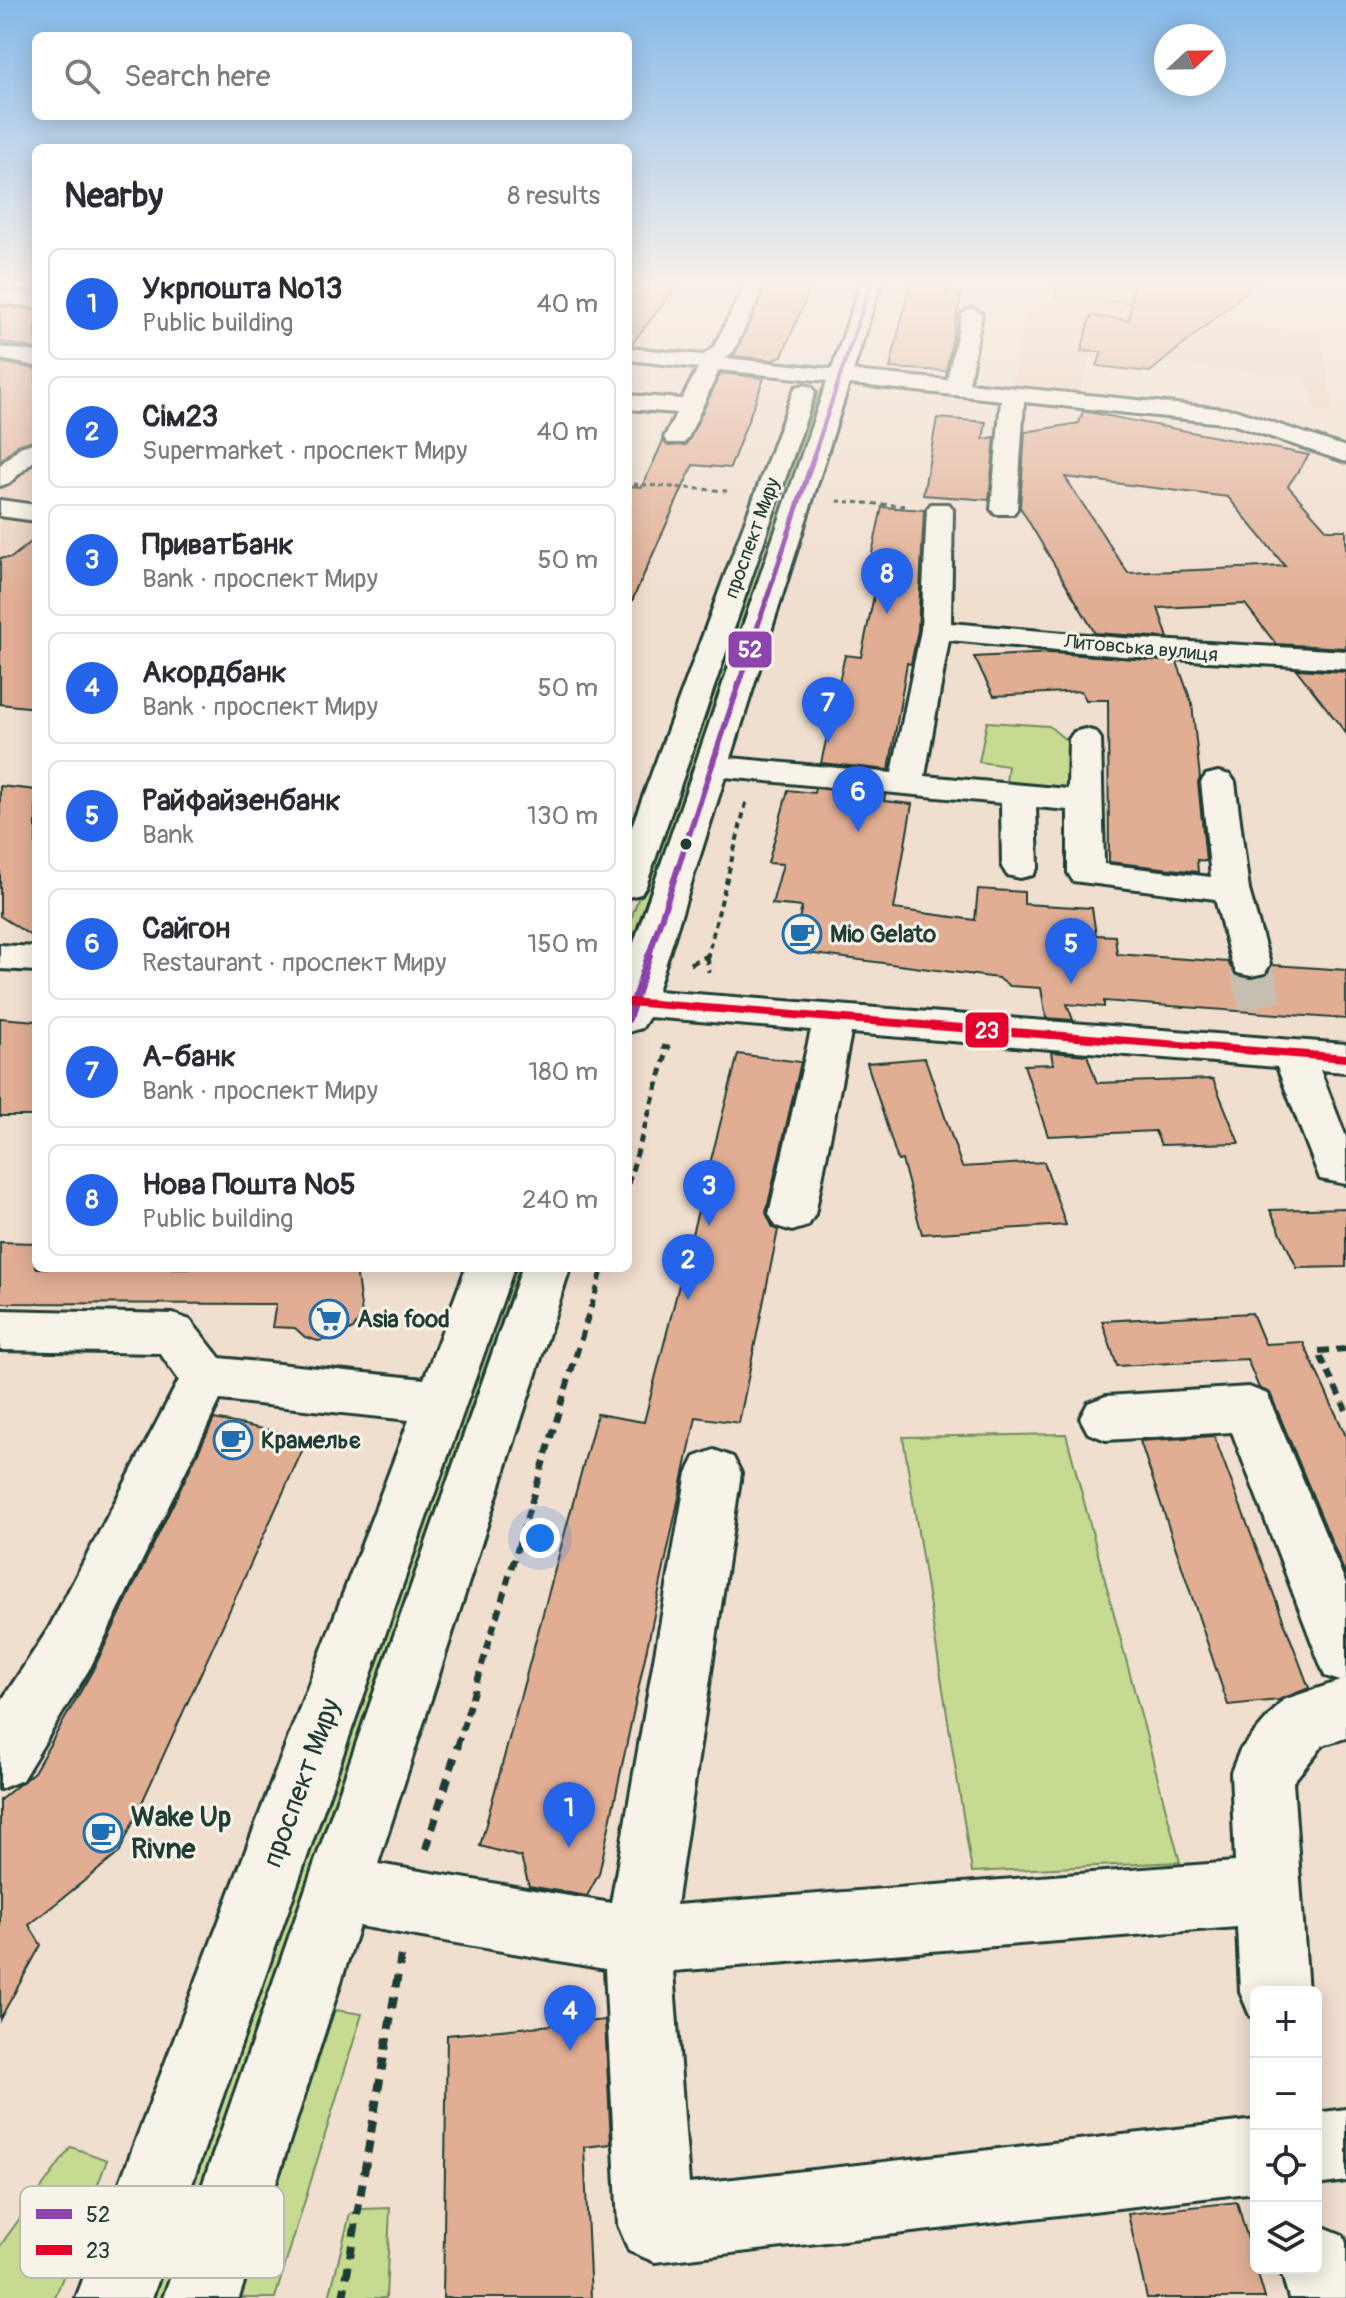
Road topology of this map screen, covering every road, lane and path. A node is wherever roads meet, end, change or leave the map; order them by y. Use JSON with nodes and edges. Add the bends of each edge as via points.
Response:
{"nodes":[{"id":1,"x":700,"y":387,"type":"edge"},
{"id":2,"x":816,"y":387,"type":"edge"},
{"id":3,"x":818,"y":387,"type":"edge"},
{"id":4,"x":953,"y":387,"type":"edge"},
{"id":5,"x":957,"y":388,"type":"joint"},
{"id":6,"x":1013,"y":393,"type":"junction"},
{"id":7,"x":632,"y":402,"type":"edge"},
{"id":8,"x":690,"y":407,"type":"junction"},
{"id":9,"x":1235,"y":417,"type":"junction"},
{"id":10,"x":1316,"y":420,"type":"dead end"},
{"id":11,"x":676,"y":438,"type":"dead end"},
{"id":12,"x":32,"y":452,"type":"edge"},
{"id":13,"x":1346,"y":455,"type":"edge"},
{"id":14,"x":0,"y":478,"type":"edge"},
{"id":15,"x":632,"y":484,"type":"edge"},
{"id":16,"x":727,"y":491,"type":"dead end"},
{"id":17,"x":832,"y":500,"type":"dead end"},
{"id":18,"x":0,"y":508,"type":"edge"},
{"id":19,"x":940,"y":509,"type":"joint"},
{"id":20,"x":1004,"y":509,"type":"dead end"},
{"id":21,"x":32,"y":512,"type":"edge"},
{"id":22,"x":936,"y":630,"type":"junction"},
{"id":23,"x":1346,"y":660,"type":"edge"},
{"id":24,"x":1085,"y":739,"type":"dead end"},
{"id":25,"x":712,"y":766,"type":"junction"},
{"id":26,"x":1218,"y":782,"type":"dead end"},
{"id":27,"x":907,"y":783,"type":"junction"},
{"id":28,"x":1018,"y":794,"type":"junction"},
{"id":29,"x":1085,"y":801,"type":"junction"},
{"id":30,"x":1020,"y":867,"type":"dead end"},
{"id":31,"x":632,"y":875,"type":"edge"},
{"id":32,"x":1231,"y":890,"type":"junction"},
{"id":33,"x":0,"y":957,"type":"edge"},
{"id":34,"x":32,"y":959,"type":"edge"},
{"id":35,"x":1251,"y":964,"type":"tunnel mouth"},
{"id":36,"x":632,"y":1002,"type":"edge"},
{"id":37,"x":632,"y":1008,"type":"edge"},
{"id":38,"x":834,"y":1019,"type":"junction"},
{"id":39,"x":645,"y":1045,"type":"dead end"},
{"id":40,"x":1293,"y":1054,"type":"junction"},
{"id":41,"x":1346,"y":1058,"type":"edge"},
{"id":42,"x":1346,"y":1168,"type":"edge"},
{"id":43,"x":632,"y":1170,"type":"edge"},
{"id":44,"x":792,"y":1214,"type":"dead end"},
{"id":45,"x":489,"y":1272,"type":"edge"},
{"id":46,"x":545,"y":1272,"type":"edge"},
{"id":47,"x":602,"y":1272,"type":"edge"},
{"id":48,"x":0,"y":1330,"type":"edge"},
{"id":49,"x":1346,"y":1349,"type":"edge"},
{"id":50,"x":206,"y":1378,"type":"junction"},
{"id":51,"x":440,"y":1403,"type":"junction"},
{"id":52,"x":1346,"y":1410,"type":"edge"},
{"id":53,"x":1106,"y":1418,"type":"dead end"},
{"id":54,"x":714,"y":1473,"type":"dead end"},
{"id":55,"x":1346,"y":1656,"type":"edge"},
{"id":56,"x":1346,"y":1709,"type":"edge"},
{"id":57,"x":0,"y":1758,"type":"edge"},
{"id":58,"x":338,"y":1890,"type":"junction"},
{"id":59,"x":1269,"y":1892,"type":"junction"},
{"id":60,"x":410,"y":1901,"type":"junction"},
{"id":61,"x":637,"y":1941,"type":"junction"},
{"id":62,"x":1274,"y":1986,"type":"edge"},
{"id":63,"x":1346,"y":2145,"type":"edge"},
{"id":64,"x":1322,"y":2148,"type":"edge"},
{"id":65,"x":1250,"y":2157,"type":"edge"},
{"id":66,"x":155,"y":2186,"type":"edge"},
{"id":67,"x":239,"y":2186,"type":"edge"},
{"id":68,"x":1320,"y":2274,"type":"edge"},
{"id":69,"x":121,"y":2278,"type":"edge"},
{"id":70,"x":208,"y":2278,"type":"edge"},
{"id":71,"x":114,"y":2298,"type":"edge"},
{"id":72,"x":201,"y":2298,"type":"edge"},
{"id":73,"x":343,"y":2298,"type":"edge"},
{"id":74,"x":1327,"y":2298,"type":"edge"}],
"edges":[{"from":1,"to":8,"type":"street"},
{"from":2,"to":31,"type":"street","name":"проспект Миру"},
{"from":3,"to":25,"type":"street","name":"проспект Миру"},
{"from":4,"to":5,"type":"street"},
{"from":5,"to":6,"type":"street"},
{"from":6,"to":9,"type":"street"},
{"from":6,"to":20,"type":"street"},
{"from":7,"to":8,"type":"street"},
{"from":8,"to":11,"type":"street"},
{"from":9,"to":10,"type":"street"},
{"from":9,"to":13,"type":"street"},
{"from":12,"to":14,"type":"street"},
{"from":15,"to":16,"type":"path"},
{"from":17,"to":19,"type":"path"},
{"from":18,"to":21,"type":"street"},
{"from":19,"to":22,"type":"street"},
{"from":22,"to":23,"type":"street","name":"Литовська вулиця","via":[[1153,650]]},
{"from":22,"to":27,"type":"street"},
{"from":24,"to":29,"type":"street"},
{"from":25,"to":27,"type":"street"},
{"from":25,"to":36,"type":"street","name":"проспект Миру"},
{"from":26,"to":32,"type":"street"},
{"from":27,"to":28,"type":"street"},
{"from":28,"to":29,"type":"street"},
{"from":28,"to":30,"type":"street"},
{"from":29,"to":32,"type":"street","via":[[1086,873]]},
{"from":32,"to":35,"type":"street"},
{"from":33,"to":34,"type":"street"},
{"from":37,"to":38,"type":"street"},
{"from":38,"to":40,"type":"street"},
{"from":38,"to":44,"type":"street"},
{"from":39,"to":43,"type":"path","via":[[668,1048]]},
{"from":40,"to":41,"type":"street"},
{"from":40,"to":42,"type":"street","via":[[1336,1168]]},
{"from":45,"to":51,"type":"street","name":"проспект Миру"},
{"from":46,"to":58,"type":"street"},
{"from":47,"to":60,"type":"path"},
{"from":48,"to":50,"type":"street","via":[[173,1334]]},
{"from":49,"to":52,"type":"path","via":[[1318,1351]]},
{"from":50,"to":51,"type":"street"},
{"from":50,"to":57,"type":"street","via":[[70,1647]]},
{"from":51,"to":66,"type":"street","name":"проспект Миру"},
{"from":53,"to":55,"type":"street","via":[[1249,1409]]},
{"from":54,"to":61,"type":"street"},
{"from":56,"to":59,"type":"street","via":[[1304,1721],[1262,1772]]},
{"from":58,"to":60,"type":"street"},
{"from":58,"to":67,"type":"street"},
{"from":59,"to":61,"type":"street"},
{"from":59,"to":62,"type":"street"},
{"from":60,"to":61,"type":"street"},
{"from":60,"to":73,"type":"path"},
{"from":61,"to":65,"type":"street","via":[[655,2225]]},
{"from":63,"to":64,"type":"street"},
{"from":68,"to":74,"type":"street"},
{"from":69,"to":71,"type":"street","name":"проспект Миру"},
{"from":70,"to":72,"type":"street"}]}
